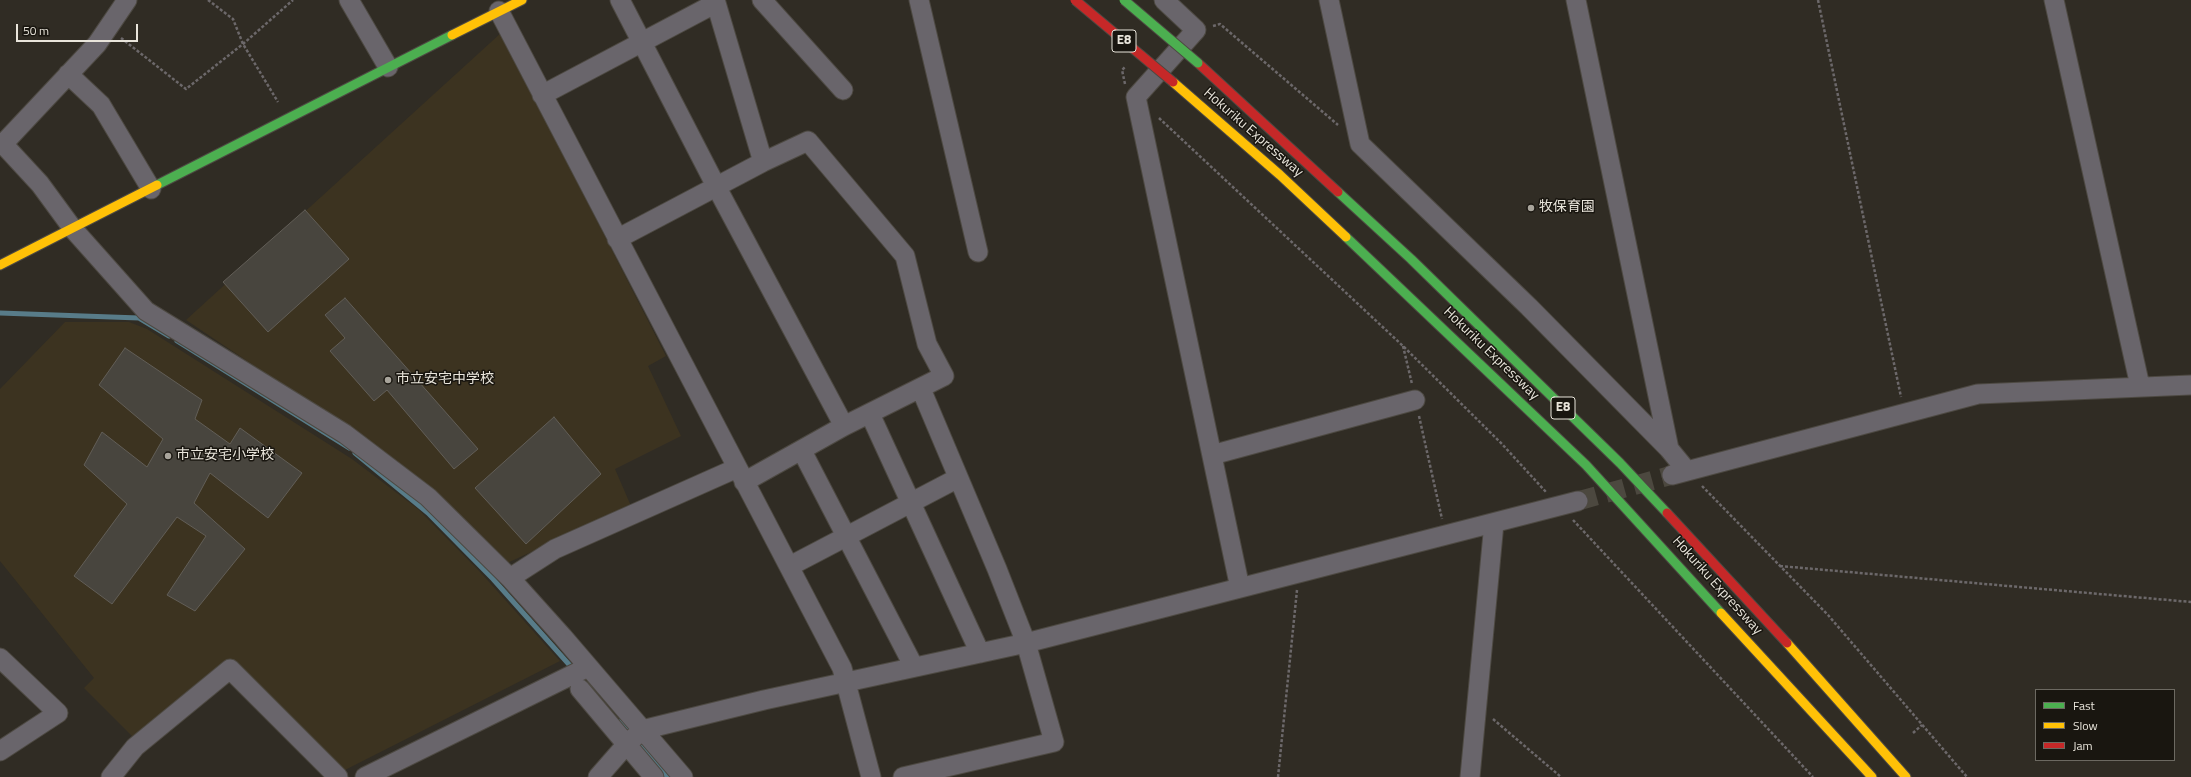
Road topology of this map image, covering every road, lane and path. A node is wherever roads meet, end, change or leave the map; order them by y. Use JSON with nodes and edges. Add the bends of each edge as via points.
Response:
{"nodes":[{"id":1,"x":127,"y":0,"type":"edge"},
{"id":2,"x":208,"y":0,"type":"edge"},
{"id":3,"x":293,"y":0,"type":"edge"},
{"id":4,"x":349,"y":0,"type":"edge"},
{"id":5,"x":522,"y":0,"type":"edge"},
{"id":6,"x":620,"y":0,"type":"edge"},
{"id":7,"x":762,"y":0,"type":"edge"},
{"id":8,"x":919,"y":0,"type":"edge"},
{"id":9,"x":1075,"y":0,"type":"edge"},
{"id":10,"x":1124,"y":0,"type":"edge"},
{"id":11,"x":1164,"y":0,"type":"edge"},
{"id":12,"x":1329,"y":0,"type":"edge"},
{"id":13,"x":1576,"y":0,"type":"edge"},
{"id":14,"x":1818,"y":0,"type":"edge"},
{"id":15,"x":2054,"y":0,"type":"edge"},
{"id":16,"x":499,"y":11,"type":"junction"},
{"id":17,"x":108,"y":28,"type":"junction"},
{"id":18,"x":1196,"y":30,"type":"junction"},
{"id":19,"x":642,"y":41,"type":"junction"},
{"id":20,"x":243,"y":44,"type":"junction"},
{"id":21,"x":1128,"y":63,"type":"dead end"},
{"id":22,"x":388,"y":67,"type":"junction"},
{"id":23,"x":68,"y":74,"type":"junction"},
{"id":24,"x":843,"y":90,"type":"dead end"},
{"id":25,"x":1131,"y":91,"type":"junction"},
{"id":26,"x":542,"y":95,"type":"junction"},
{"id":27,"x":288,"y":118,"type":"junction"},
{"id":28,"x":1360,"y":144,"type":"junction"},
{"id":29,"x":1,"y":146,"type":"edge"},
{"id":30,"x":763,"y":162,"type":"junction"},
{"id":31,"x":716,"y":186,"type":"junction"},
{"id":32,"x":151,"y":188,"type":"junction"},
{"id":33,"x":73,"y":229,"type":"junction"},
{"id":34,"x":617,"y":239,"type":"junction"},
{"id":35,"x":978,"y":252,"type":"dead end"},
{"id":36,"x":0,"y":265,"type":"edge"},
{"id":37,"x":1403,"y":346,"type":"junction"},
{"id":38,"x":2191,"y":385,"type":"edge"},
{"id":39,"x":2140,"y":386,"type":"junction"},
{"id":40,"x":920,"y":389,"type":"junction"},
{"id":41,"x":1416,"y":400,"type":"junction"},
{"id":42,"x":870,"y":414,"type":"junction"},
{"id":43,"x":1905,"y":414,"type":"junction"},
{"id":44,"x":844,"y":426,"type":"junction"},
{"id":45,"x":1669,"y":449,"type":"junction"},
{"id":46,"x":802,"y":451,"type":"junction"},
{"id":47,"x":1212,"y":455,"type":"junction"},
{"id":48,"x":1680,"y":473,"type":"junction"},
{"id":49,"x":741,"y":475,"type":"junction"},
{"id":50,"x":958,"y":478,"type":"junction"},
{"id":51,"x":1578,"y":501,"type":"tunnel mouth"},
{"id":52,"x":911,"y":503,"type":"junction"},
{"id":53,"x":1560,"y":506,"type":"junction"},
{"id":54,"x":1494,"y":523,"type":"junction"},
{"id":55,"x":1446,"y":535,"type":"junction"},
{"id":56,"x":847,"y":536,"type":"junction"},
{"id":57,"x":790,"y":566,"type":"junction"},
{"id":58,"x":1780,"y":566,"type":"junction"},
{"id":59,"x":1298,"y":573,"type":"junction"},
{"id":60,"x":510,"y":578,"type":"junction"},
{"id":61,"x":1240,"y":588,"type":"junction"},
{"id":62,"x":2191,"y":602,"type":"edge"},
{"id":63,"x":1026,"y":643,"type":"junction"},
{"id":64,"x":980,"y":653,"type":"junction"},
{"id":65,"x":0,"y":658,"type":"edge"},
{"id":66,"x":588,"y":667,"type":"junction"},
{"id":67,"x":914,"y":667,"type":"junction"},
{"id":68,"x":846,"y":682,"type":"junction"},
{"id":69,"x":575,"y":683,"type":"junction"},
{"id":70,"x":1476,"y":705,"type":"junction"},
{"id":71,"x":1922,"y":725,"type":"junction"},
{"id":72,"x":642,"y":730,"type":"junction"},
{"id":73,"x":1913,"y":733,"type":"dead end"},
{"id":74,"x":626,"y":745,"type":"junction"},
{"id":75,"x":0,"y":751,"type":"edge"},
{"id":76,"x":111,"y":777,"type":"edge"},
{"id":77,"x":338,"y":777,"type":"edge"},
{"id":78,"x":365,"y":777,"type":"edge"},
{"id":79,"x":598,"y":777,"type":"edge"},
{"id":80,"x":654,"y":777,"type":"edge"},
{"id":81,"x":683,"y":777,"type":"edge"},
{"id":82,"x":871,"y":777,"type":"edge"},
{"id":83,"x":903,"y":777,"type":"edge"},
{"id":84,"x":1278,"y":777,"type":"edge"},
{"id":85,"x":1470,"y":777,"type":"edge"},
{"id":86,"x":1561,"y":777,"type":"edge"},
{"id":87,"x":1813,"y":777,"type":"edge"},
{"id":88,"x":1872,"y":777,"type":"edge"},
{"id":89,"x":1906,"y":777,"type":"edge"},
{"id":90,"x":1967,"y":777,"type":"edge"}],
"edges":[{"from":1,"to":17,"type":"street"},
{"from":2,"to":20,"type":"path","via":[[233,19]]},
{"from":3,"to":20,"type":"path"},
{"from":4,"to":22,"type":"street"},
{"from":5,"to":16,"type":"main road"},
{"from":6,"to":19,"type":"street"},
{"from":7,"to":24,"type":"street"},
{"from":8,"to":35,"type":"street"},
{"from":9,"to":88,"type":"main road","name":"Hokuriku Expressway","number":"E8","bridge":true,"via":[[1280,175],[1586,465]]},
{"from":10,"to":89,"type":"main road","name":"Hokuriku Expressway","number":"E8","bridge":true,"via":[[1198,63],[1411,259],[1620,464],[1829,688]]},
{"from":11,"to":18,"type":"street"},
{"from":12,"to":28,"type":"street"},
{"from":13,"to":45,"type":"street"},
{"from":14,"to":43,"type":"path"},
{"from":15,"to":39,"type":"street"},
{"from":16,"to":22,"type":"main road"},
{"from":16,"to":26,"type":"street"},
{"from":17,"to":20,"type":"path","via":[[186,89]]},
{"from":17,"to":23,"type":"street","via":[[97,44]]},
{"from":18,"to":25,"type":"street"},
{"from":18,"to":28,"type":"path","via":[[1220,24]]},
{"from":19,"to":26,"type":"street"},
{"from":19,"to":30,"type":"street","via":[[716,3]]},
{"from":19,"to":31,"type":"street"},
{"from":20,"to":27,"type":"path"},
{"from":21,"to":25,"type":"path","via":[[1122,70]]},
{"from":22,"to":27,"type":"main road"},
{"from":23,"to":29,"type":"street"},
{"from":23,"to":32,"type":"street","via":[[101,105]]},
{"from":25,"to":37,"type":"path"},
{"from":25,"to":47,"type":"street"},
{"from":26,"to":34,"type":"street"},
{"from":27,"to":32,"type":"main road"},
{"from":28,"to":45,"type":"street","via":[[1529,307]]},
{"from":29,"to":33,"type":"street","via":[[40,184]]},
{"from":30,"to":31,"type":"street"},
{"from":30,"to":40,"type":"street","via":[[808,141],[905,256],[927,344],[944,376]]},
{"from":31,"to":34,"type":"street"},
{"from":31,"to":44,"type":"street"},
{"from":32,"to":33,"type":"main road"},
{"from":33,"to":36,"type":"main road"},
{"from":33,"to":60,"type":"street","via":[[146,311],[345,434],[428,497]]},
{"from":34,"to":49,"type":"street"},
{"from":37,"to":41,"type":"path"},
{"from":37,"to":53,"type":"path","via":[[1502,444]]},
{"from":38,"to":39,"type":"street"},
{"from":39,"to":43,"type":"street","via":[[1978,394]]},
{"from":40,"to":42,"type":"street"},
{"from":40,"to":50,"type":"street"},
{"from":41,"to":47,"type":"street"},
{"from":41,"to":55,"type":"path"},
{"from":42,"to":44,"type":"street"},
{"from":42,"to":52,"type":"street"},
{"from":43,"to":48,"type":"street"},
{"from":44,"to":46,"type":"street"},
{"from":45,"to":48,"type":"street"},
{"from":46,"to":49,"type":"street"},
{"from":46,"to":56,"type":"street"},
{"from":47,"to":61,"type":"street"},
{"from":48,"to":58,"type":"path"},
{"from":49,"to":57,"type":"street"},
{"from":49,"to":60,"type":"street","via":[[555,549]]},
{"from":50,"to":52,"type":"street"},
{"from":50,"to":63,"type":"street"},
{"from":51,"to":53,"type":"street"},
{"from":52,"to":56,"type":"street"},
{"from":52,"to":64,"type":"street"},
{"from":53,"to":54,"type":"street"},
{"from":53,"to":87,"type":"path"},
{"from":54,"to":55,"type":"street"},
{"from":54,"to":70,"type":"street"},
{"from":55,"to":59,"type":"street"},
{"from":56,"to":57,"type":"street"},
{"from":56,"to":67,"type":"street"},
{"from":57,"to":68,"type":"street","via":[[842,668]]},
{"from":58,"to":62,"type":"path"},
{"from":58,"to":71,"type":"path","via":[[1828,615]]},
{"from":59,"to":61,"type":"street"},
{"from":59,"to":84,"type":"path"},
{"from":60,"to":66,"type":"street"},
{"from":61,"to":63,"type":"street"},
{"from":63,"to":64,"type":"street"},
{"from":63,"to":83,"type":"street","via":[[1054,742]]},
{"from":64,"to":67,"type":"street"},
{"from":65,"to":75,"type":"street","via":[[58,713]]},
{"from":66,"to":69,"type":"street"},
{"from":66,"to":72,"type":"street"},
{"from":67,"to":68,"type":"street"},
{"from":68,"to":72,"type":"street"},
{"from":68,"to":82,"type":"street"},
{"from":69,"to":74,"type":"street"},
{"from":69,"to":78,"type":"street"},
{"from":70,"to":85,"type":"street"},
{"from":70,"to":86,"type":"path"},
{"from":71,"to":73,"type":"path"},
{"from":71,"to":90,"type":"path"},
{"from":72,"to":74,"type":"street"},
{"from":72,"to":81,"type":"street"},
{"from":74,"to":79,"type":"street"},
{"from":74,"to":80,"type":"street"},
{"from":76,"to":77,"type":"street","via":[[135,747],[230,669]]}]}
